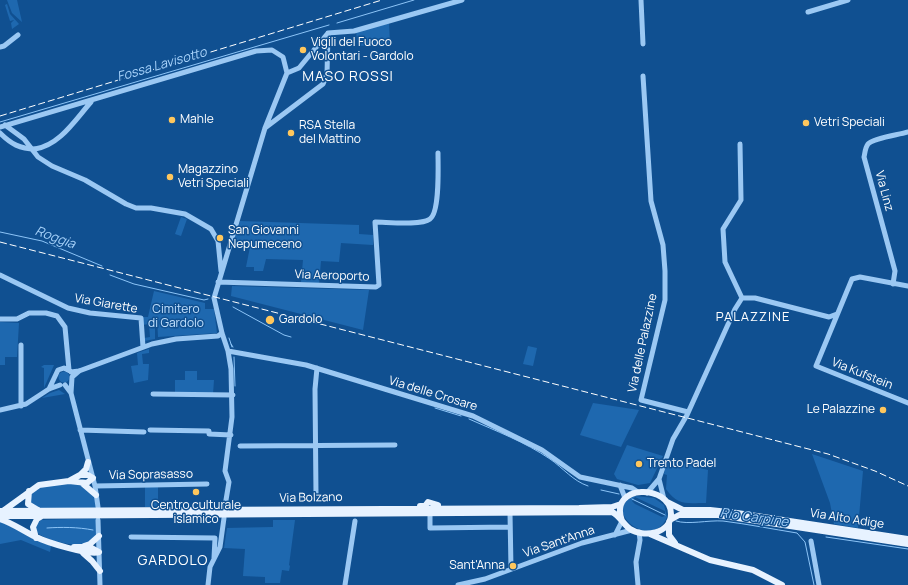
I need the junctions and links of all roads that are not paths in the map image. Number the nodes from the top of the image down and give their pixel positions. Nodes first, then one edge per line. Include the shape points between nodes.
1 (462, 0) edge
2 (641, 0) edge
3 (848, 0) edge
4 (808, 12) dead end
5 (328, 33) junction
6 (18, 36) dead end
7 (642, 44) dead end
8 (0, 47) edge
9 (287, 73) junction
10 (643, 76) dead end
11 (91, 101) junction
12 (3, 126) edge
13 (265, 128) junction
14 (908, 132) edge
15 (0, 133) edge
16 (740, 144) dead end
17 (438, 153) dead end
18 (221, 272) junction
19 (0, 275) edge
20 (218, 282) junction
21 (894, 284) junction
22 (908, 286) edge
23 (742, 298) junction
24 (837, 314) junction
25 (0, 319) edge
26 (222, 333) junction
27 (21, 345) dead end
28 (143, 348) junction
29 (228, 352) junction
30 (67, 359) junction
31 (61, 368) junction
32 (317, 368) junction
33 (71, 375) junction
34 (55, 377) junction
35 (63, 385) junction
36 (49, 389) junction
37 (71, 393) junction
38 (153, 394) dead end
39 (232, 395) junction
40 (908, 403) edge
41 (21, 406) junction
42 (0, 410) edge
43 (688, 412) junction
44 (80, 430) junction
45 (150, 430) dead end
46 (144, 432) dead end
47 (231, 435) junction
48 (395, 445) dead end
49 (240, 446) dead end
50 (316, 446) junction
51 (88, 462) junction
52 (80, 476) junction
53 (93, 478) junction
54 (659, 479) junction
55 (69, 480) junction
56 (82, 483) junction
57 (207, 484) dead end
58 (620, 485) junction
59 (95, 486) junction
60 (29, 491) junction
61 (638, 492) junction
62 (647, 493) junction
63 (96, 495) junction
64 (316, 495) dead end
65 (625, 498) junction
66 (665, 500) junction
67 (621, 504) junction
68 (225, 506) dead end
69 (98, 507) dead end
70 (554, 512) junction
71 (1, 513) edge
72 (430, 513) junction
73 (510, 513) junction
74 (44, 514) junction
75 (587, 517) dead end
76 (224, 518) dead end
77 (0, 519) edge
78 (98, 520) dead end
79 (355, 521) dead end
80 (622, 521) junction
81 (670, 521) junction
82 (510, 527) junction
83 (632, 530) junction
84 (639, 532) junction
85 (649, 534) junction
86 (99, 536) junction
87 (615, 536) junction
88 (131, 537) dead end
89 (36, 538) junction
90 (908, 539) edge
91 (640, 540) junction
92 (811, 541) dead end
93 (908, 544) edge
94 (677, 546) junction
95 (81, 548) junction
96 (99, 552) junction
97 (214, 558) junction
98 (511, 569) junction
99 (100, 571) junction
100 (100, 585) edge
101 (208, 585) edge
102 (345, 585) edge
103 (458, 585) edge
104 (638, 585) edge
105 (782, 585) edge
106 (819, 585) edge

1 - 5 street via 354,31
2 - 7 street
3 - 4 street
5 - 9 street via 299,68
5 - 13 street via 327,74 323,84
6 - 8 street
9 - 11 street via 280,54 264,49
9 - 13 street
10 - 43 street, Via delle Palazzine via 651,201 663,245 665,271 664,300 641,400
11 - 12 street
11 - 15 street, bridge via 57,140 43,148 26,149 12,144
12 - 18 street via 24,139 38,157 52,166 85,180 126,204 136,208 185,214 211,229 218,241
13 - 18 street
14 - 21 street, Via Linz via 875,140 868,144 864,157 895,270
16 - 23 street via 741,200 723,229 725,262
17 - 20 street, Via Aeroporto via 435,213 430,219 422,222 375,222 379,285 376,287
18 - 20 street
19 - 28 street, Via Giarette via 68,308 104,315 141,318
20 - 26 street via 214,298
21 - 22 street
21 - 24 street via 860,277 852,279
23 - 24 street via 755,298 829,317
23 - 43 street
24 - 40 street, Via Kufstein via 816,366
25 - 30 street, Via Soprasasso via 17,319 29,313 57,316 64,328
26 - 28 street via 218,336 176,339
26 - 29 street
27 - 41 street
28 - 33 street
29 - 32 street, Via delle Crosare
29 - 39 street
30 - 31 street
30 - 33 street, Via Soprasasso
31 - 33 street
31 - 34 street
32 - 50 street
32 - 58 street, Via delle Crosare via 473,416 542,450 580,477
33 - 35 street
33 - 37 street, Via Soprasasso
34 - 35 street, Via Soprasasso
34 - 36 street
35 - 36 street
35 - 37 street, Via Soprasasso
36 - 41 street
37 - 44 street, Via Soprasasso
38 - 39 street
39 - 47 street
41 - 42 street
43 - 54 street via 666,455
44 - 46 street
44 - 51 street, Via Soprasasso
45 - 47 street
47 - 68 street via 225,472 229,482
48 - 50 street
49 - 50 street
50 - 64 street
51 - 52 main road
51 - 53 street, Via Soprasasso
52 - 53 main road via 88,475
52 - 55 main road
53 - 56 main road
53 - 59 street, Via Soprasasso
54 - 62 street
54 - 66 street
55 - 56 main road
55 - 60 main road via 39,485
56 - 63 main road
57 - 59 street, Via Soprasasso
58 - 61 street, Via delle Crosare
58 - 65 street
59 - 63 street, Via Soprasasso
60 - 71 main road
60 - 74 main road via 28,504
61 - 62 main road
61 - 65 main road
62 - 66 main road via 658,495
63 - 69 street, Via Soprasasso
65 - 67 main road
66 - 81 main road via 670,511
66 - 90 main road, Via Alto Adige via 683,510 730,512
67 - 74 main road, Via Bolzano via 612,507 472,508 461,505 432,505 428,502 425,506 391,508
67 - 80 main road
70 - 73 main road, Via Bolzano
70 - 75 main road via 562,516
70 - 80 main road, Via Bolzano via 612,512
71 - 74 main road, Via Bolzano
72 - 73 main road, Via Bolzano
72 - 74 main road, Via Bolzano
72 - 82 street via 430,528
73 - 82 street, Via Sant'Anna
74 - 89 main road via 32,527
76 - 97 street via 220,546
77 - 89 main road via 14,524
78 - 86 street
79 - 102 street
80 - 83 main road
80 - 87 street
81 - 85 main road via 663,530
81 - 93 main road, Via Alto Adige via 679,514 718,515
81 - 94 main road via 669,535
82 - 98 street, Via Sant'Anna
83 - 84 main road
83 - 87 street, Via Sant'Anna
84 - 85 main road
84 - 91 street
85 - 91 street
85 - 94 main road
86 - 95 main road
86 - 96 street
87 - 98 street, Via Sant'Anna via 582,544
88 - 97 street via 214,538
89 - 95 main road
91 - 104 street via 636,562
92 - 106 street
94 - 105 main road via 710,560 752,570
95 - 96 main road via 92,554
95 - 99 main road
96 - 99 street
97 - 101 street
98 - 103 street, Via Sant'Anna via 485,579
99 - 100 street

